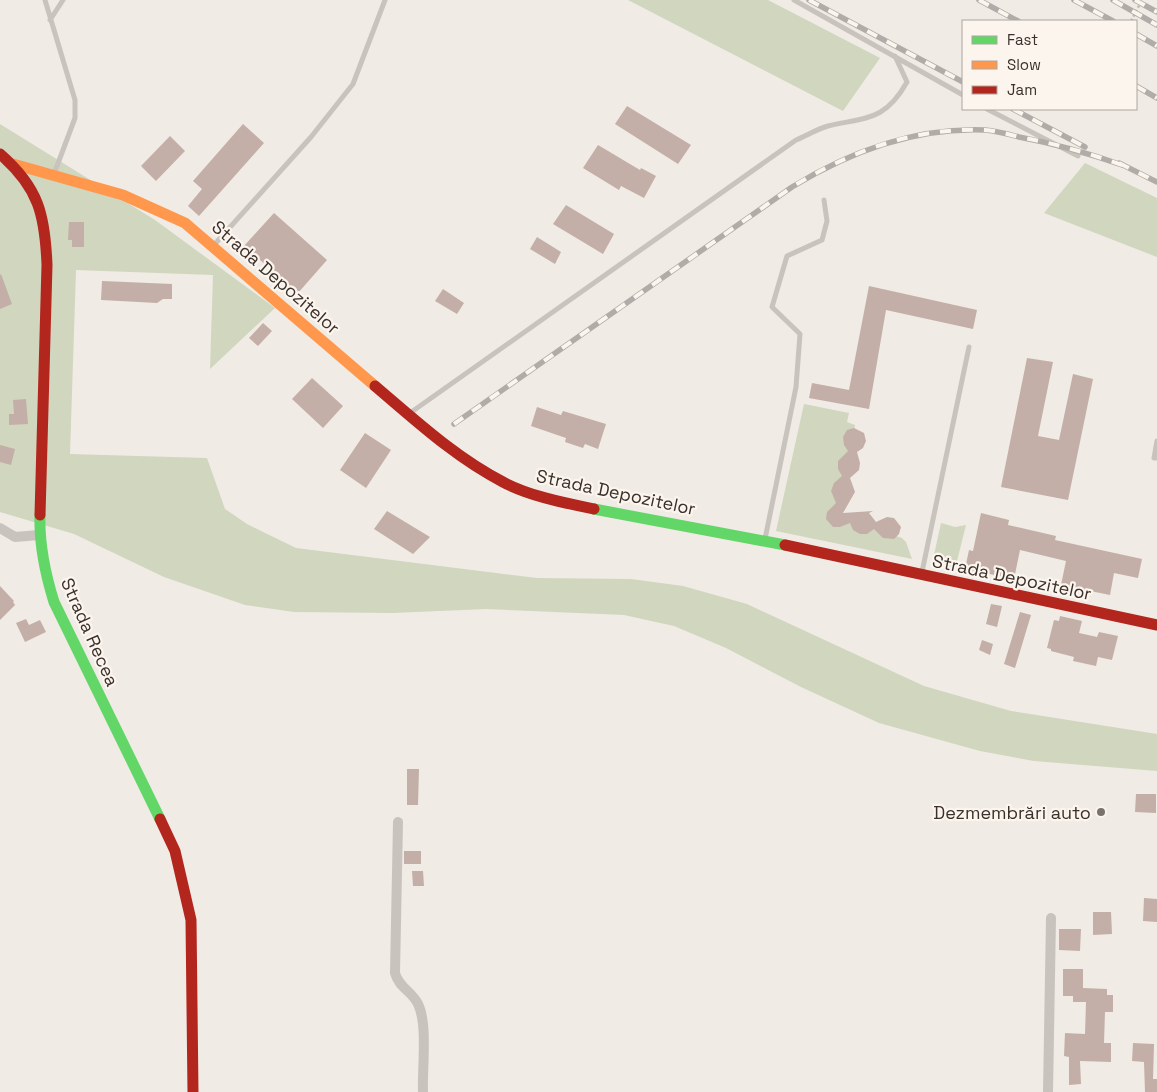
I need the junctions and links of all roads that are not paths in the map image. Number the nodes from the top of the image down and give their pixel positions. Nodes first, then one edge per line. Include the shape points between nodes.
1 (45, 0) edge
2 (63, 0) edge
3 (385, 0) edge
4 (794, 0) edge
5 (50, 20) junction
6 (895, 56) junction
7 (962, 94) edge
8 (990, 110) edge
9 (0, 154) edge
10 (1078, 156) dead end
11 (13, 164) junction
12 (53, 176) junction
13 (824, 200) dead end
14 (214, 246) junction
15 (969, 347) dead end
16 (408, 414) junction
17 (1157, 441) edge
18 (1157, 458) edge
19 (0, 528) edge
20 (39, 535) junction
21 (764, 540) junction
22 (922, 575) junction
23 (1157, 625) edge
24 (398, 822) dead end
25 (1051, 918) dead end
26 (193, 1092) edge
27 (422, 1092) edge
28 (1048, 1092) edge

1 - 5 lane
2 - 5 lane
3 - 14 lane via 353,84 311,137
4 - 6 lane
5 - 12 lane via 75,100 75,118
6 - 7 lane
6 - 16 lane via 907,82 896,102 869,119 826,127 796,140
8 - 10 lane
9 - 11 street, Strada Recea
11 - 12 street, Strada Depozitelor
11 - 20 street, Strada Recea via 39,200 46,228 48,264
12 - 14 street, Strada Depozitelor via 96,186 152,206 185,223
13 - 21 lane via 827,221 822,240 787,256 772,307 800,334 796,387
14 - 16 street, Strada Depozitelor
15 - 22 lane
16 - 21 street, Strada Depozitelor via 485,472 525,491 584,507
17 - 18 lane via 1154,458
19 - 20 street via 15,537
20 - 26 street, Strada Recea via 43,567 54,602 175,851 191,920
21 - 22 street, Strada Depozitelor
22 - 23 street, Strada Depozitelor
24 - 27 street via 395,973 398,983 417,1001 422,1014
25 - 28 street

